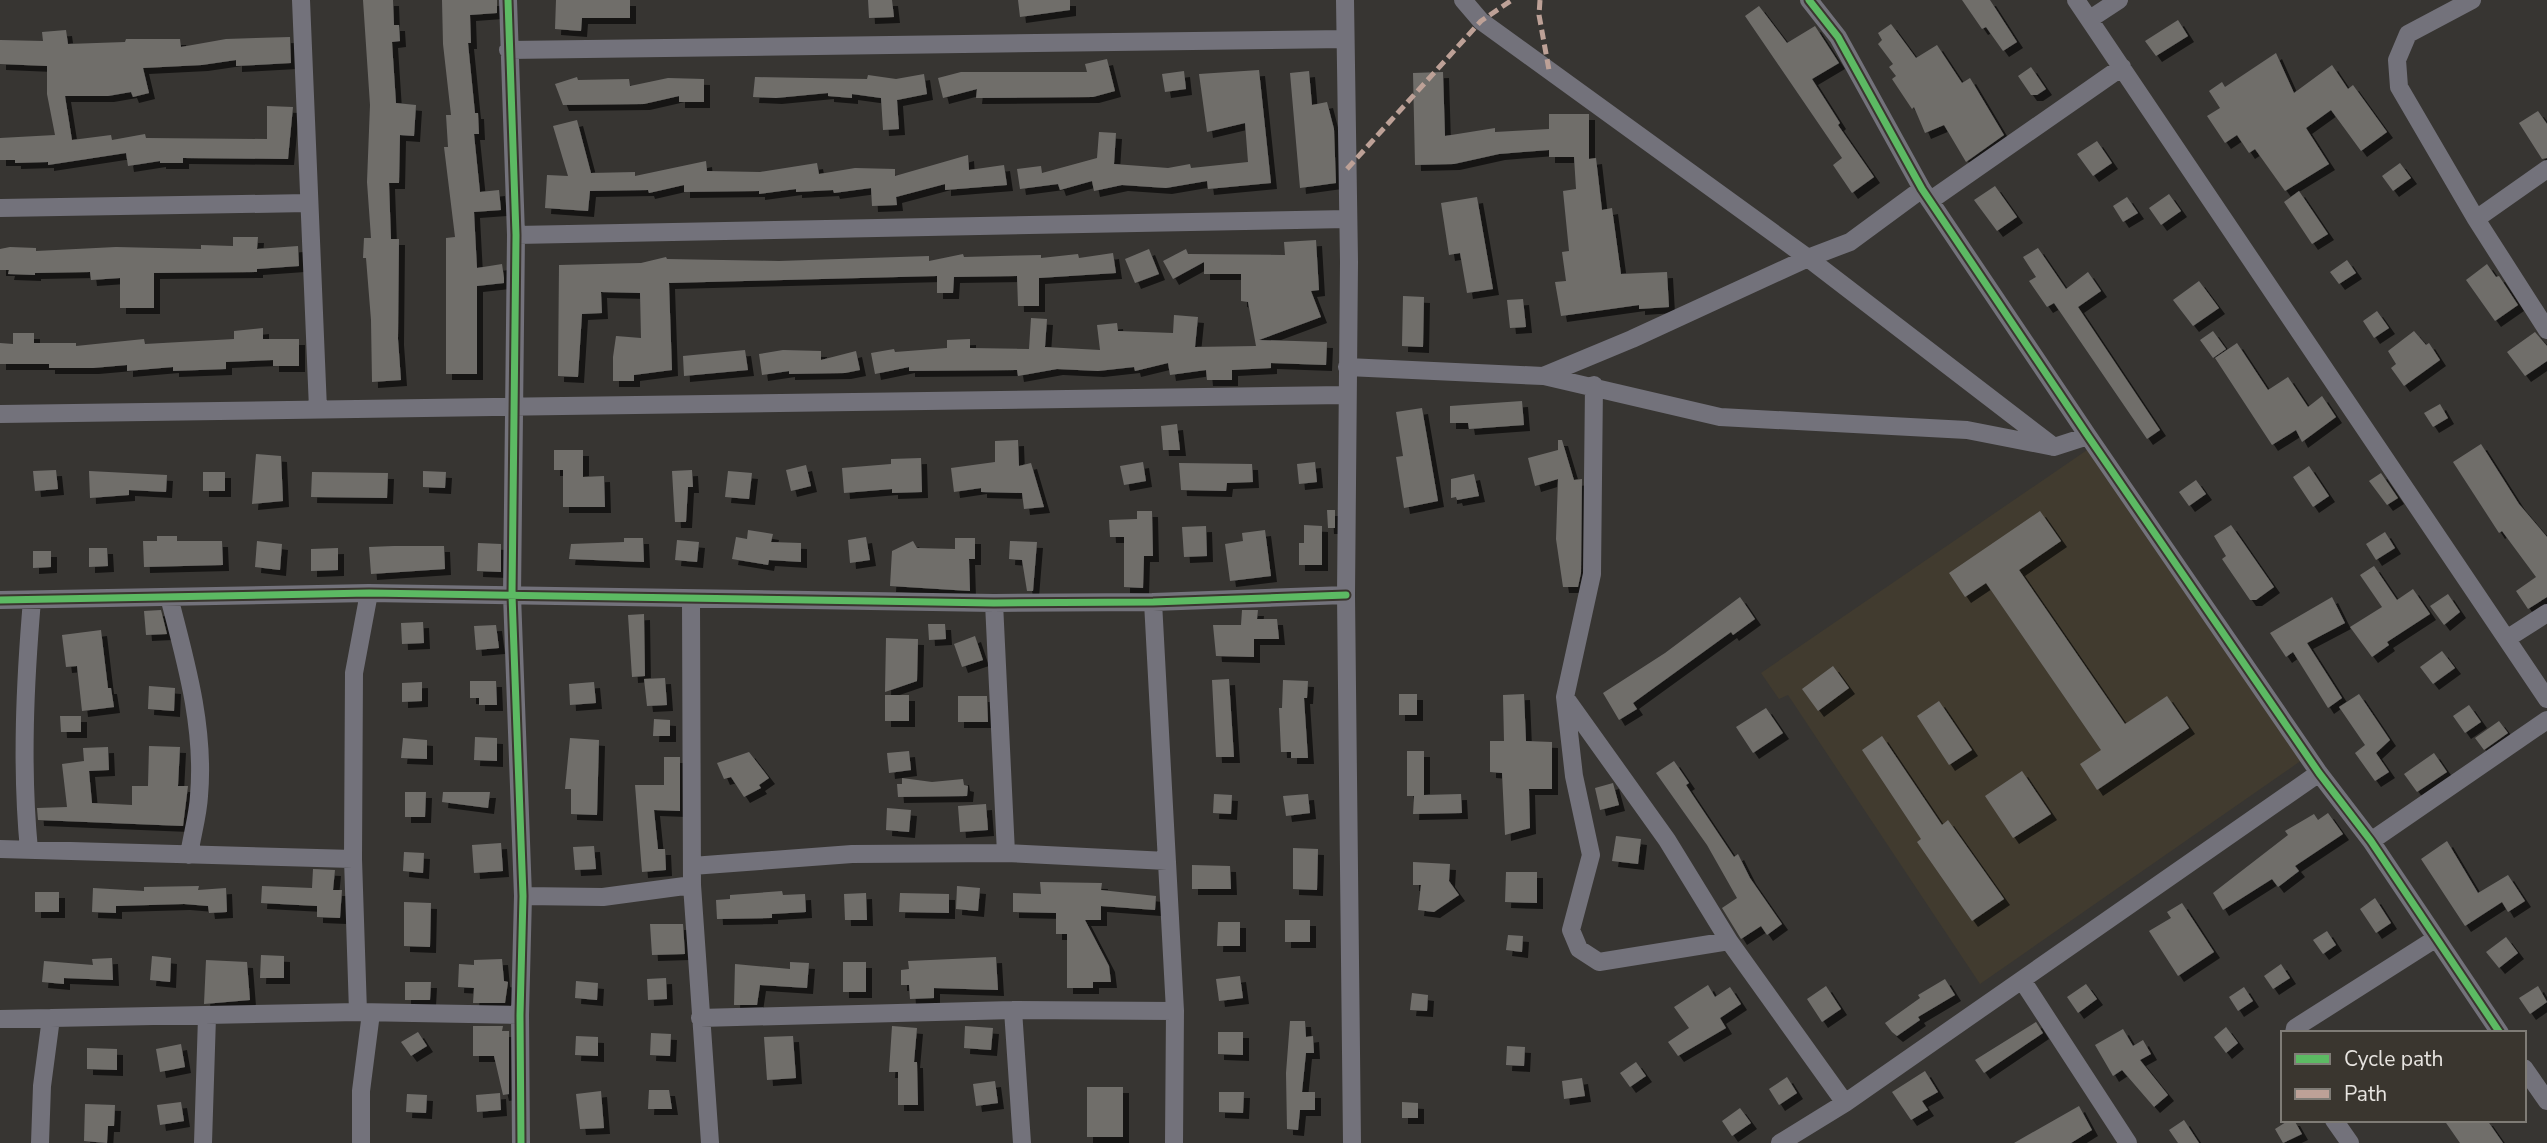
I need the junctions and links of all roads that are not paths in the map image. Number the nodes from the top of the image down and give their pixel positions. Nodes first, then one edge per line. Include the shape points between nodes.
1 (301, 0) edge
2 (508, 0) edge
3 (1345, 0) edge
4 (1462, 0) edge
5 (1809, 0) edge
6 (2077, 0) edge
7 (2119, 0) edge
8 (2472, 0) edge
9 (2090, 19) junction
10 (1345, 39) junction
11 (508, 50) junction
12 (2122, 67) junction
13 (2547, 169) edge
14 (1927, 195) junction
15 (308, 203) junction
16 (0, 208) edge
17 (1348, 219) junction
18 (2476, 219) junction
19 (516, 235) junction
20 (1808, 258) junction
21 (2547, 330) edge
22 (1347, 367) junction
23 (1543, 376) junction
24 (1594, 385) junction
25 (1346, 395) junction
26 (515, 408) junction
27 (318, 409) junction
28 (0, 414) edge
29 (2088, 436) junction
30 (2054, 447) junction
31 (369, 593) junction
32 (512, 595) junction
33 (1346, 595) junction
34 (169, 597) junction
35 (0, 600) edge
36 (32, 600) junction
37 (691, 601) junction
38 (1153, 602) junction
39 (994, 603) junction
40 (2547, 613) edge
41 (2508, 638) junction
42 (1565, 697) junction
43 (2547, 699) edge
44 (2547, 720) edge
45 (2319, 773) junction
46 (2371, 841) junction
47 (0, 849) edge
48 (29, 850) junction
49 (1006, 853) junction
50 (189, 855) junction
51 (353, 859) junction
52 (1167, 861) junction
53 (692, 866) junction
54 (692, 885) junction
55 (523, 896) junction
56 (2435, 939) junction
57 (1729, 941) junction
58 (2022, 980) junction
59 (1013, 1010) junction
60 (1175, 1011) junction
61 (365, 1012) junction
62 (520, 1015) junction
63 (206, 1017) junction
64 (51, 1018) junction
65 (700, 1018) junction
66 (0, 1019) edge
67 (2294, 1031) edge
68 (2499, 1031) edge
69 (2526, 1071) edge
70 (2547, 1101) edge
71 (1845, 1102) junction
72 (2335, 1122) edge
73 (40, 1143) edge
74 (203, 1143) edge
75 (361, 1143) edge
76 (521, 1143) edge
77 (710, 1143) edge
78 (1022, 1143) edge
79 (1174, 1143) edge
80 (1352, 1143) edge
81 (1780, 1143) edge
82 (2127, 1143) edge
83 (2350, 1143) edge

1 - 15 street
2 - 11 street
3 - 10 street
4 - 20 street via 1481,21
5 - 14 street via 1838,37
6 - 9 street
7 - 9 street
8 - 18 street via 2408,34 2397,60 2399,88
9 - 12 street
10 - 11 street
10 - 17 street
11 - 19 street
12 - 14 street
12 - 41 street
13 - 18 street
14 - 20 street via 1850,242
14 - 29 street
15 - 16 street
15 - 27 street
17 - 19 street
17 - 22 street
18 - 21 street
19 - 26 street
20 - 23 street
20 - 30 street
22 - 23 street
22 - 25 street
23 - 24 street
24 - 30 street via 1720,417 1967,430
24 - 42 street via 1592,574
25 - 26 street
25 - 33 street
26 - 27 street
26 - 32 street
27 - 28 street
29 - 30 street
29 - 45 street
31 - 32 street
31 - 34 street
31 - 51 street via 354,673
32 - 37 street
32 - 55 street
33 - 38 street
33 - 80 street
34 - 36 street
34 - 50 street via 193,687 198,744 199,795
35 - 36 street
36 - 48 street via 24,684
37 - 39 street
37 - 53 street
38 - 39 street
38 - 52 street
39 - 49 street
40 - 41 street
41 - 43 street
42 - 57 street via 1667,840
42 - 57 street via 1574,776 1591,855 1571,930 1579,949 1599,961
44 - 46 street
45 - 46 street
45 - 58 street
46 - 56 street
47 - 48 street
48 - 50 street
49 - 52 street
49 - 53 street via 852,854
50 - 51 street
51 - 61 street
52 - 60 street
53 - 54 street
54 - 55 street via 603,897
54 - 65 street
55 - 62 street
56 - 67 street
56 - 68 street
57 - 71 street
58 - 71 street
58 - 82 street
59 - 60 street
59 - 65 street
59 - 78 street
60 - 79 street
61 - 62 street
61 - 63 street
61 - 75 street
62 - 76 street
63 - 64 street
63 - 74 street
64 - 66 street
64 - 73 street
65 - 77 street
69 - 70 street
71 - 81 street
72 - 83 street

